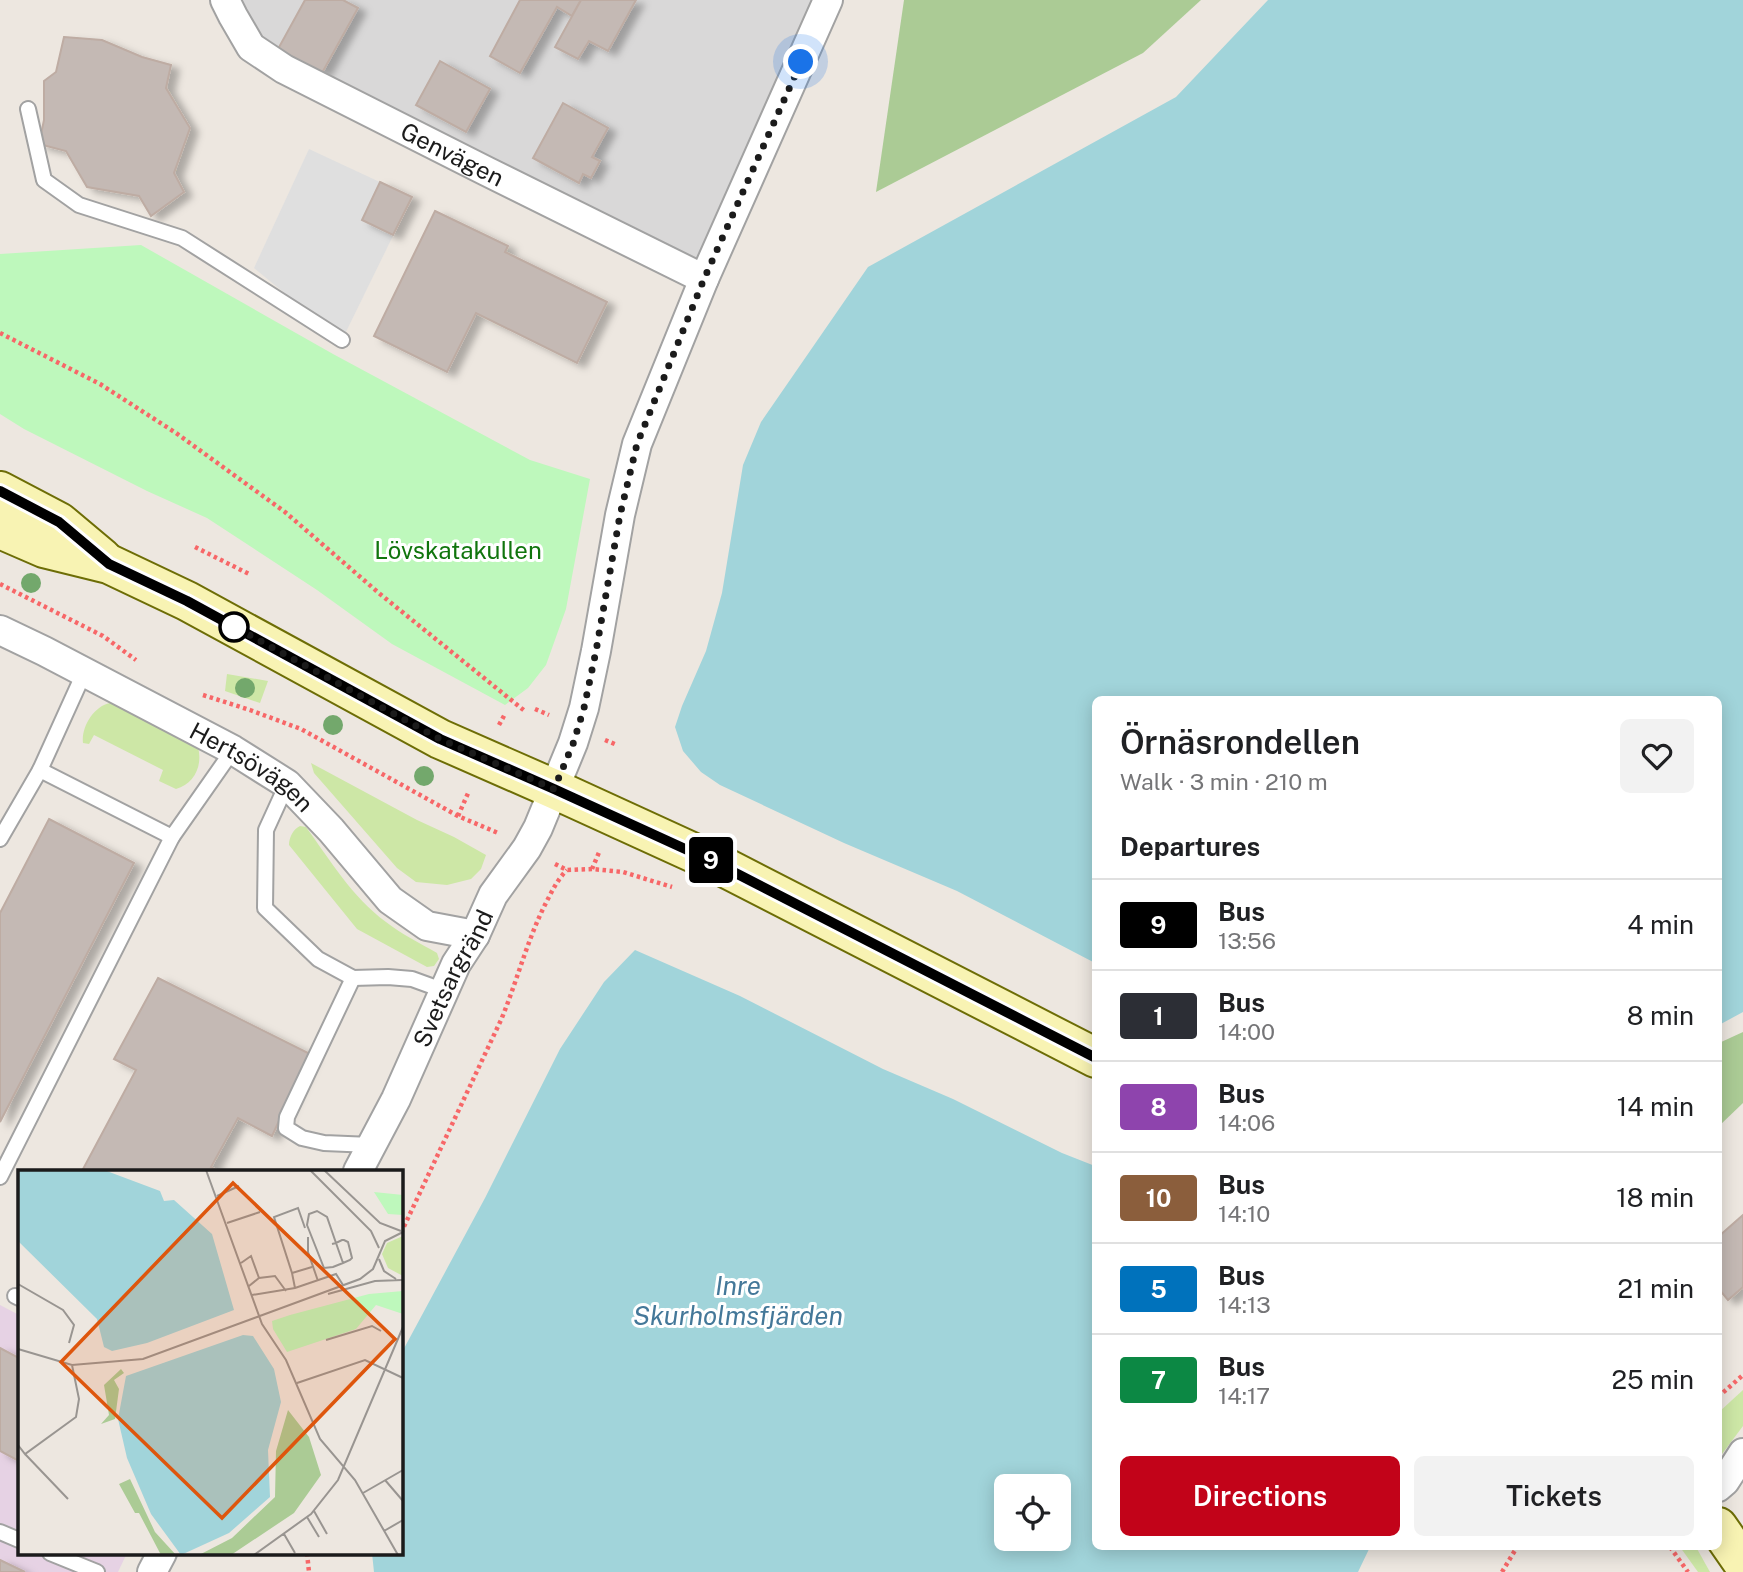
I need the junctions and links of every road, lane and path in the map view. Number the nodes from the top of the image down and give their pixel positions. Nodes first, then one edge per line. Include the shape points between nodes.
1 (225, 0) edge
2 (828, 0) edge
3 (27, 109) dead end
4 (704, 279) junction
5 (0, 333) edge
6 (342, 340) dead end
7 (0, 491) edge
8 (0, 529) edge
9 (195, 547) dead end
10 (109, 564) junction
11 (251, 575) dead end
12 (0, 630) edge
13 (84, 673) junction
14 (526, 712) dead end
15 (233, 750) junction
16 (40, 770) junction
17 (287, 784) junction
18 (554, 789) junction
19 (172, 837) junction
20 (0, 839) edge
21 (567, 870) dead end
22 (475, 935) junction
23 (353, 978) junction
24 (445, 991) junction
25 (1092, 1056) edge
26 (371, 1145) junction
27 (358, 1170) edge
28 (0, 1177) edge
29 (402, 1231) edge
30 (1743, 1375) edge
31 (1722, 1393) edge
32 (1743, 1454) edge
33 (1722, 1484) edge
34 (0, 1532) edge
35 (1722, 1533) edge
36 (18, 1540) edge
37 (1515, 1550) edge
38 (1672, 1550) edge
39 (52, 1554) edge
40 (161, 1554) edge
41 (307, 1554) edge
42 (1743, 1563) edge
43 (97, 1572) edge
44 (152, 1572) edge
45 (309, 1572) edge
46 (1502, 1572) edge
47 (1688, 1572) edge

1 - 4 street, Genvägen via 251,47 284,69
2 - 4 street, Svetsargränd
3 - 6 lane via 44,180 79,205 182,238
4 - 18 street, Svetsargränd via 637,444 584,708
5 - 14 path via 100,384 177,433 285,512
7 - 10 main road via 59,522
8 - 10 main road via 44,548
9 - 11 path
10 - 18 main road via 187,601 440,739
12 - 13 street, Hertsövägen
13 - 15 street, Hertsövägen
13 - 16 lane
15 - 17 street, Hertsövägen
15 - 19 lane
16 - 19 lane
16 - 20 lane
17 - 22 street, Hertsövägen via 390,900 427,926
17 - 23 lane via 266,830 265,908 318,959
18 - 22 street, Svetsargränd via 533,838 493,895
18 - 25 main road via 718,864
19 - 28 lane
21 - 29 path via 541,911 501,1020
22 - 24 street, Svetsargränd
23 - 24 lane via 412,979
23 - 26 lane via 287,1117 286,1128 324,1143
24 - 26 street, Svetsargränd
26 - 27 street, Svetsargränd
30 - 31 path
32 - 33 street
34 - 36 lane
35 - 42 main road
37 - 46 path
38 - 47 path
39 - 43 lane
40 - 44 street
41 - 45 path

